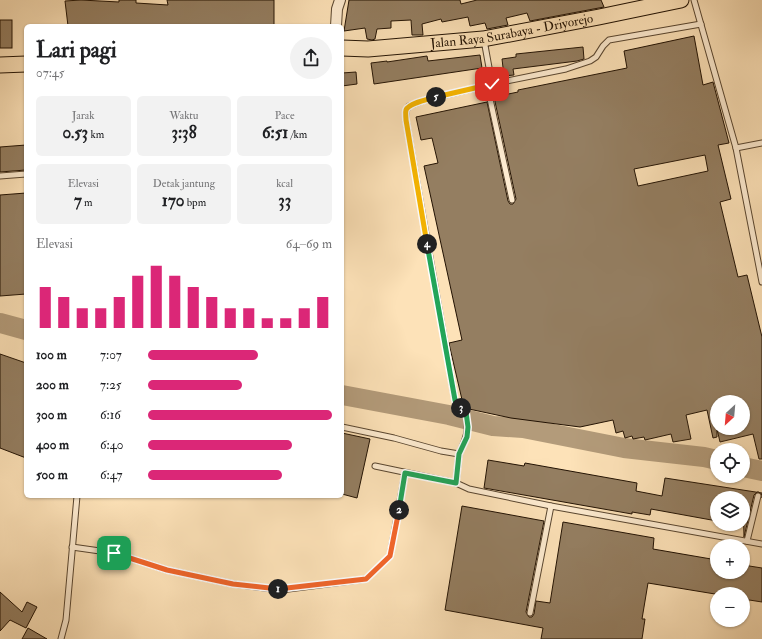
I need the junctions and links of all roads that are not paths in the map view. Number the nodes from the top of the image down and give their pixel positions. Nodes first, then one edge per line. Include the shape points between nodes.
1 (339, 0) edge
2 (680, 0) edge
3 (694, 0) edge
4 (336, 24) edge
5 (701, 24) junction
6 (483, 39) junction
7 (344, 48) edge
8 (24, 64) edge
9 (0, 65) edge
10 (489, 84) junction
11 (762, 143) edge
12 (736, 148) junction
13 (24, 174) edge
14 (0, 176) edge
15 (512, 200) dead end
16 (762, 282) edge
17 (344, 427) edge
18 (459, 454) junction
19 (375, 466) dead end
20 (405, 473) junction
21 (456, 483) junction
22 (758, 496) dead end
23 (77, 498) edge
24 (551, 506) junction
25 (731, 539) edge
26 (748, 539) edge
27 (750, 542) edge
28 (762, 544) edge
29 (72, 547) junction
30 (530, 613) dead end
31 (62, 639) edge

1 - 4 street
2 - 6 main road, Jalan Raya Surabaya - Driyorejo
3 - 5 lane
5 - 10 lane via 609,40 590,61 566,69
5 - 12 lane
6 - 7 main road, Jalan Raya Surabaya - Driyorejo
6 - 10 lane
8 - 9 main road
10 - 15 lane
10 - 18 lane via 425,100 409,106 406,111 455,400 457,406 466,412 467,437
11 - 12 lane
12 - 16 lane
13 - 14 lane
17 - 18 lane via 394,438 441,452
18 - 21 lane
19 - 20 lane
20 - 21 lane
20 - 29 lane via 390,556 366,579 281,590 233,584 167,570 114,553
21 - 24 lane via 469,489
22 - 26 lane
23 - 29 lane
24 - 25 lane
24 - 30 lane
27 - 28 lane
29 - 31 lane

